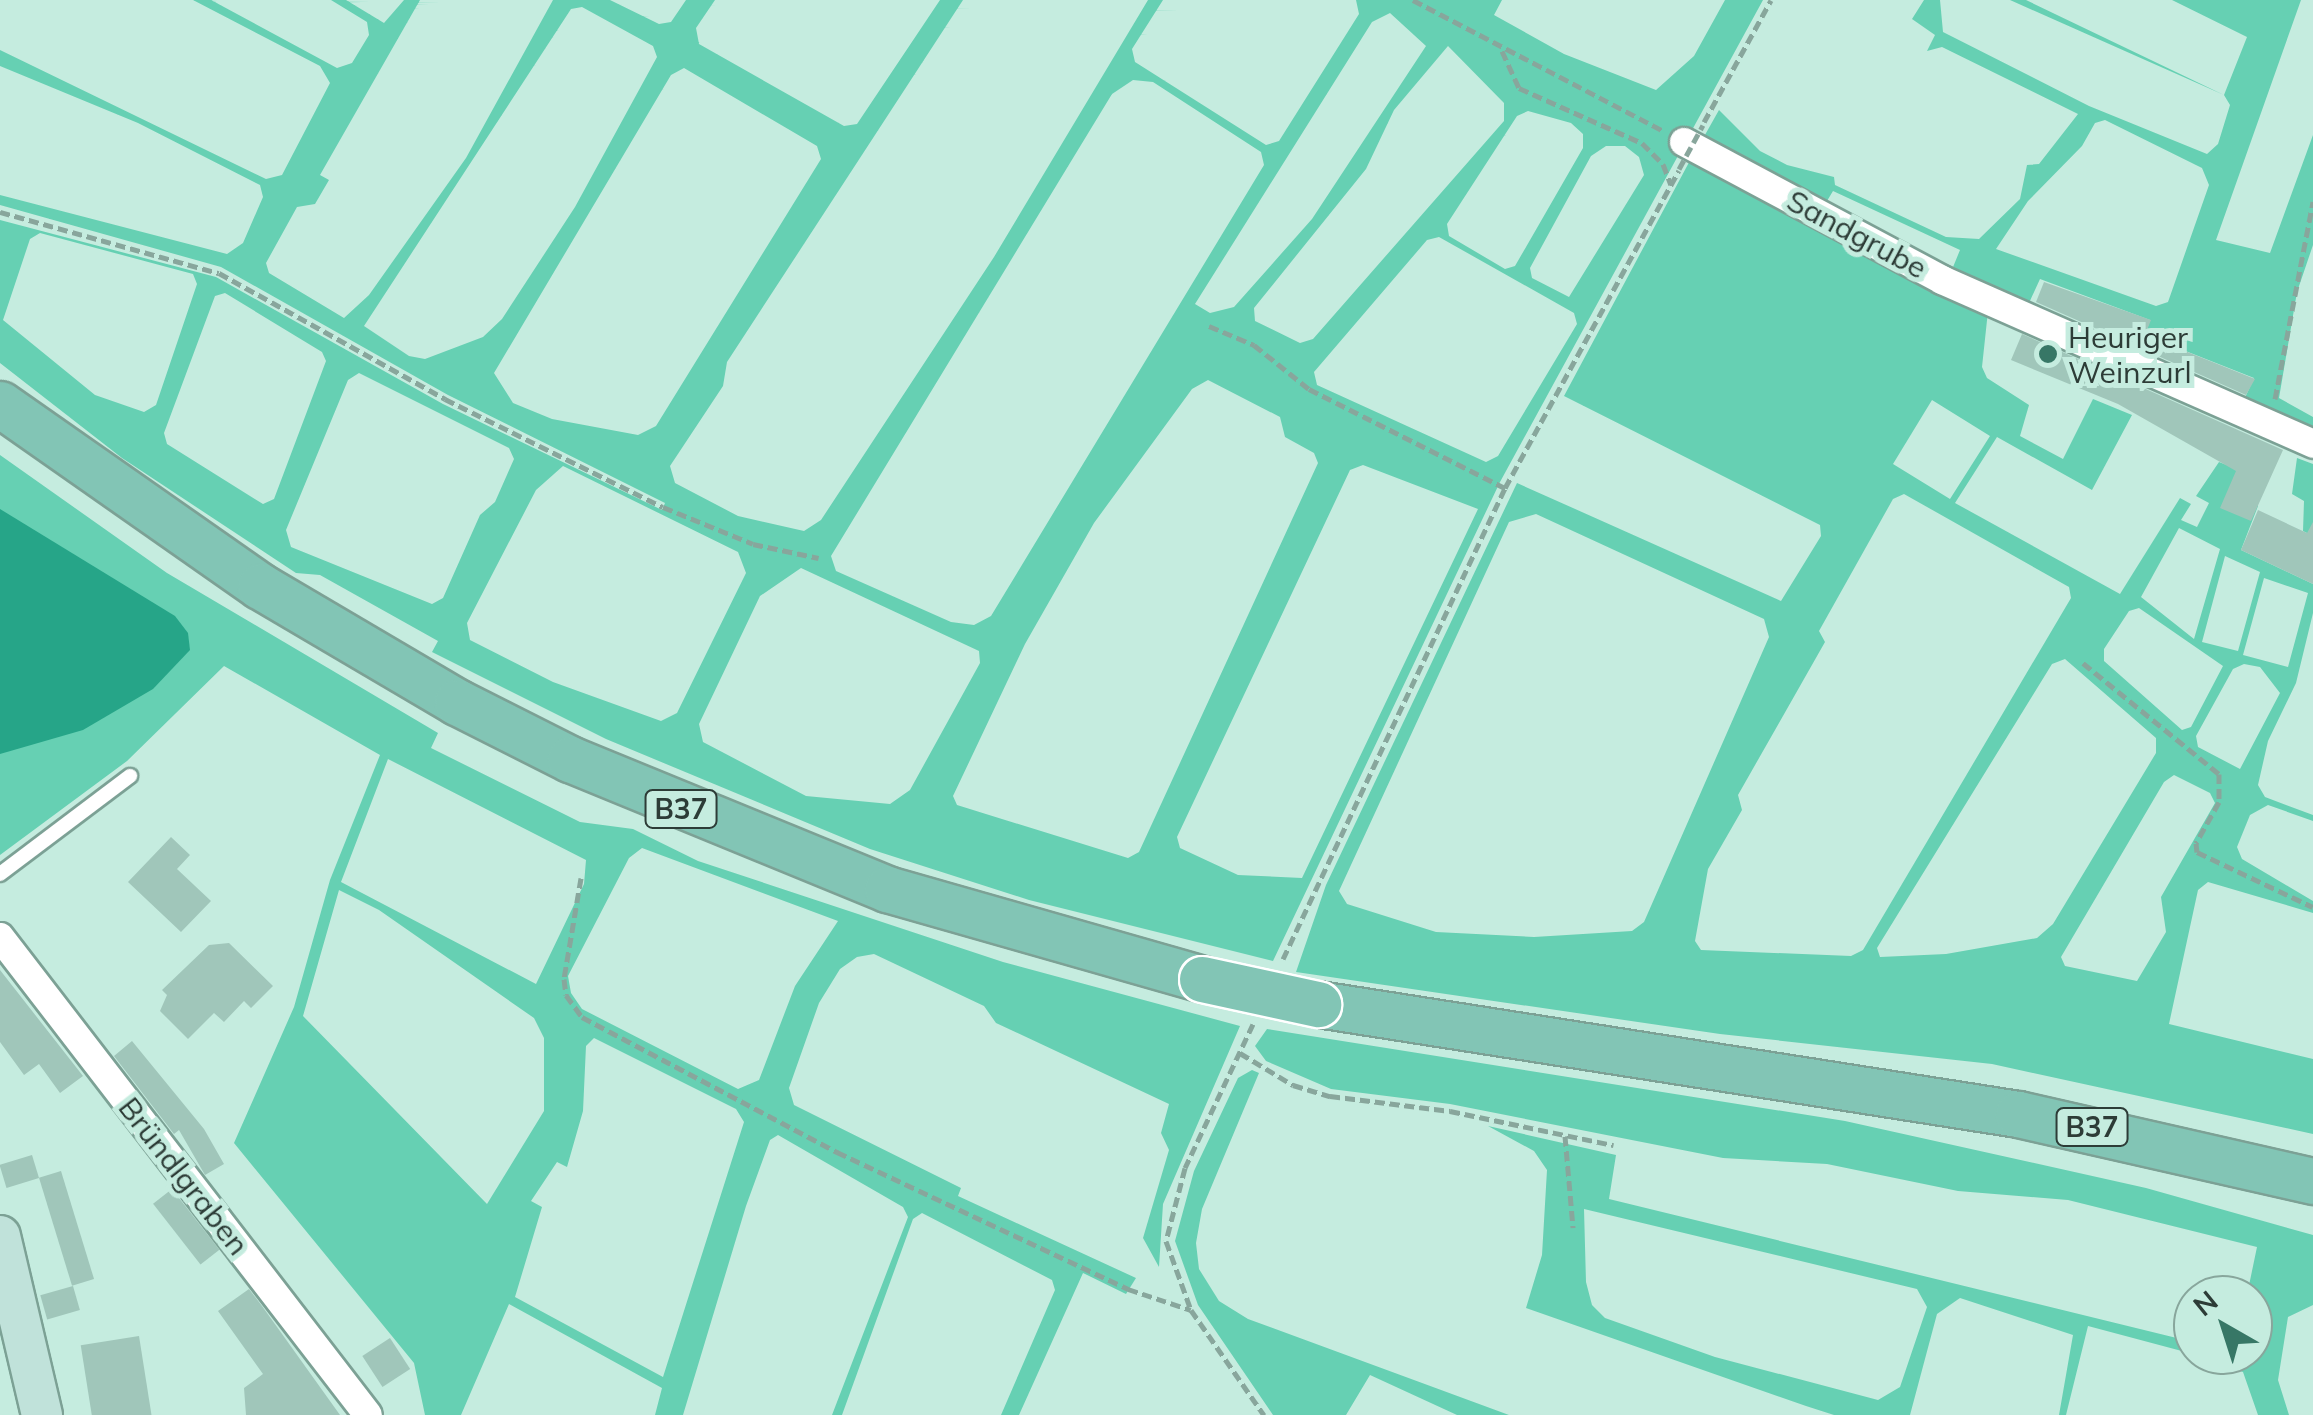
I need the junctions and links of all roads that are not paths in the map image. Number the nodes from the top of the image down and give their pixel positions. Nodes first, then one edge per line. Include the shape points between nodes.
1 (1689, 145) road end
2 (0, 404) edge
3 (2313, 444) edge
4 (130, 776) dead end
5 (0, 874) edge
6 (0, 937) edge
7 (2313, 1181) edge
8 (0, 1236) edge
9 (42, 1415) edge
10 (368, 1415) edge

1 - 3 street, Sandgrube via 1942,280
2 - 7 main road, B37, bridge via 260,586 457,702 570,759 887,889 1202,979 1318,1004 2018,1114
4 - 5 lane
6 - 10 street, Bründlgraben
8 - 9 street

